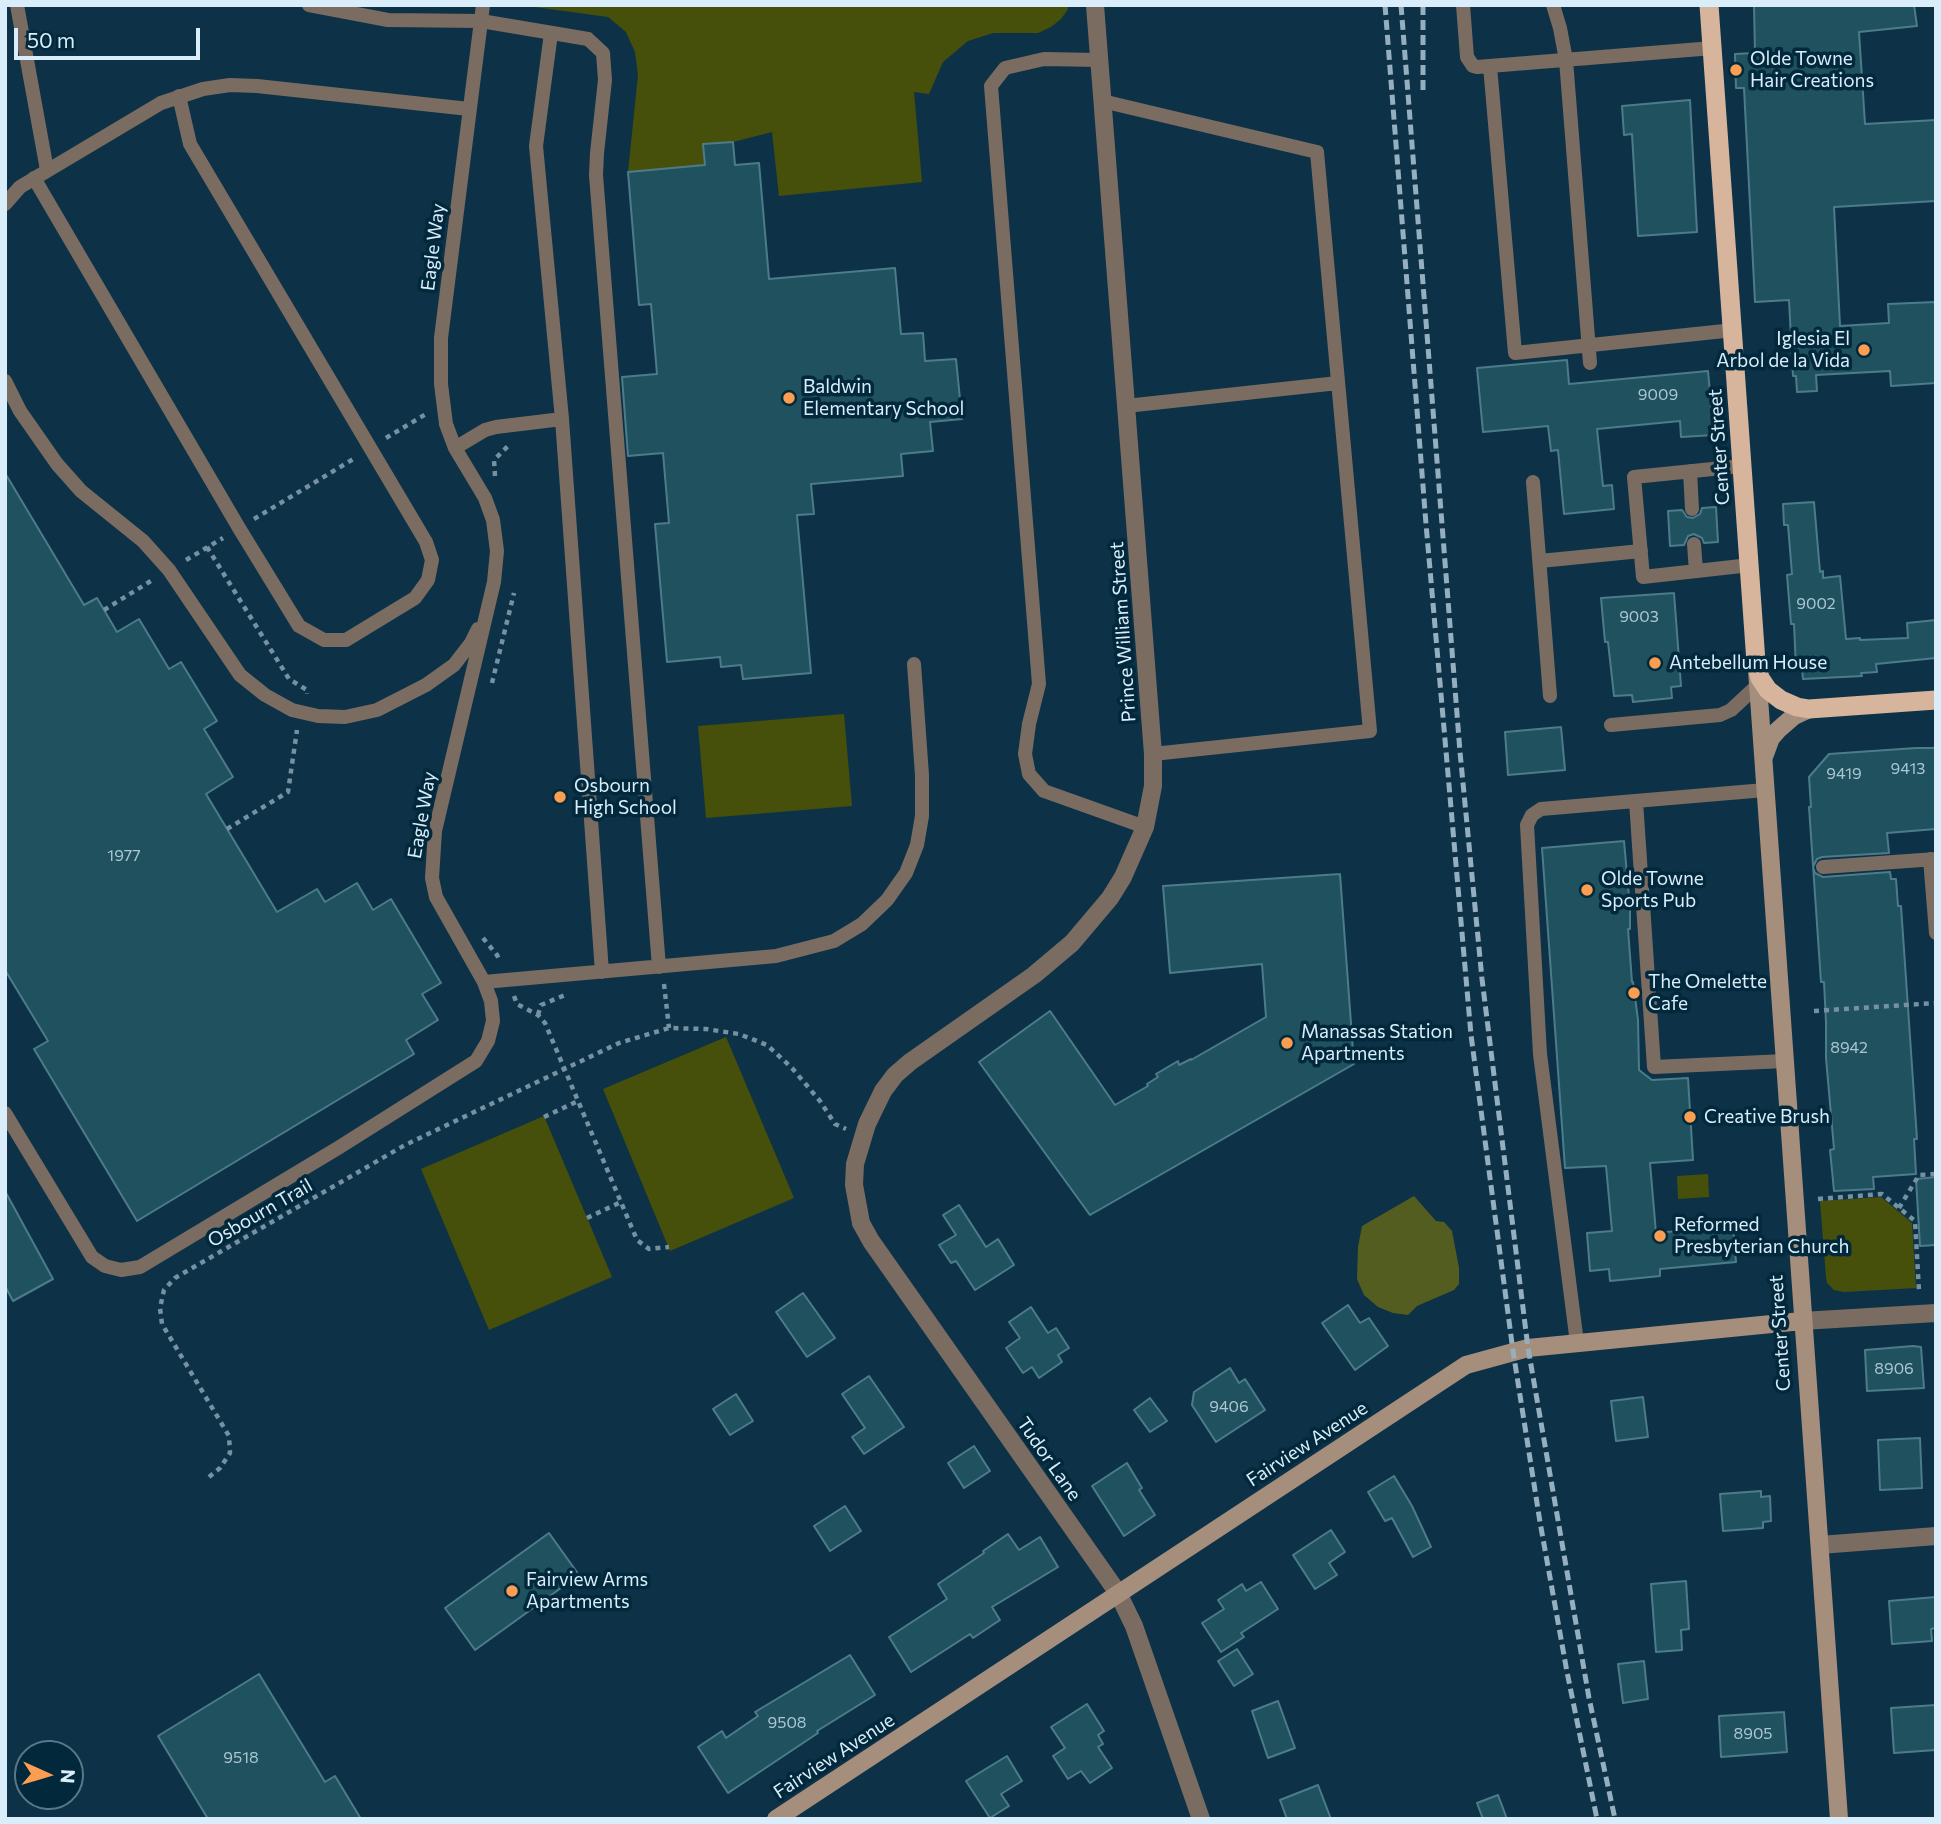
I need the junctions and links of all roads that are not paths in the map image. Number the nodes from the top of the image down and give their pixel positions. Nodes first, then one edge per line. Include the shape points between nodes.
1 (17, 5) edge
2 (309, 5) edge
3 (483, 5) edge
4 (1095, 5) edge
5 (1463, 5) edge
6 (1553, 5) edge
7 (1709, 5) edge
8 (389, 12) edge
9 (481, 21) junction
10 (551, 33) junction
11 (1713, 48) junction
12 (1099, 60) junction
13 (1566, 60) junction
14 (1490, 66) junction
15 (179, 96) junction
16 (1102, 101) junction
17 (469, 109) junction
18 (47, 170) junction
19 (34, 178) junction
20 (5, 204) edge
21 (1734, 330) junction
22 (1589, 346) junction
23 (1590, 363) dead end
24 (5, 381) edge
25 (1338, 383) junction
26 (1126, 406) junction
27 (562, 419) junction
28 (455, 449) junction
29 (1742, 466) junction
30 (1690, 471) junction
31 (1533, 482) dead end
32 (1692, 509) dead end
33 (1694, 544) dead end
34 (1641, 551) junction
35 (1540, 561) junction
36 (1750, 565) junction
37 (1696, 571) junction
38 (486, 612) junction
39 (1756, 662) junction
40 (914, 664) dead end
41 (1758, 685) junction
42 (1550, 696) dead end
43 (1936, 700) edge
44 (1809, 709) junction
45 (1611, 725) dead end
46 (1153, 754) junction
47 (1763, 760) junction
48 (1765, 790) junction
49 (1636, 801) junction
50 (1145, 827) junction
51 (1933, 859) edge
52 (1823, 867) dead end
53 (1936, 933) edge
54 (659, 967) junction
55 (602, 972) junction
56 (484, 982) junction
57 (1785, 1061) junction
58 (5, 1113) edge
59 (863, 1136) joint
60 (1936, 1313) edge
61 (1802, 1321) junction
62 (1577, 1343) junction
63 (1936, 1536) edge
64 (1820, 1545) junction
65 (1118, 1593) junction
66 (776, 1819) edge
67 (1201, 1819) edge
68 (1839, 1819) edge

1 - 18 lane
2 - 8 lane
3 - 9 lane, Eagle Way
4 - 12 street, Prince William Street
5 - 14 lane via 1469,62
6 - 13 lane
7 - 11 highway, Center Street
8 - 9 lane
9 - 10 lane
9 - 17 lane, Eagle Way
10 - 27 lane via 536,146
10 - 54 lane via 588,39 603,53 605,63 596,175
11 - 13 lane
11 - 21 highway, Center Street
12 - 16 street, Prince William Street
12 - 50 lane via 1044,59 1005,68 991,86 1039,684 1026,754 1029,775 1044,791
13 - 14 lane
13 - 22 lane
14 - 22 lane via 1515,353
15 - 17 lane via 243,85
15 - 18 lane
15 - 19 lane via 190,144 426,542 432,560 428,580 415,598 346,640 324,640 299,626
16 - 25 lane via 1317,152
16 - 26 street, Prince William Street
17 - 28 lane, Eagle Way via 441,338 442,404
18 - 19 lane
19 - 20 lane
21 - 22 lane
21 - 29 highway, Center Street
22 - 23 lane
24 - 38 lane via 57,464 169,570 240,675 292,710 345,717 377,710 454,665
25 - 26 lane
25 - 46 lane via 1370,731
26 - 46 street, Prince William Street
27 - 28 lane via 485,430
27 - 55 lane
28 - 38 lane, Eagle Way via 493,520 497,551
29 - 30 lane
29 - 36 highway, Center Street
30 - 32 lane
30 - 34 lane via 1634,477
31 - 35 lane
33 - 37 lane
34 - 35 lane
34 - 37 lane via 1643,577
35 - 42 lane
36 - 37 lane
36 - 39 highway, Center Street
38 - 56 lane, Eagle Way via 435,831 432,878 436,897
39 - 41 main road, Center Street
39 - 44 highway via 1768,690 1789,704
40 - 54 lane via 922,816 905,873 887,900 862,924 834,941 801,951
41 - 45 lane via 1720,715
41 - 47 main road, Center Street
43 - 44 highway
44 - 47 main road via 1778,730
46 - 50 street, Prince William Street
47 - 48 main road, Center Street
48 - 49 lane
48 - 57 main road, Center Street
49 - 57 lane via 1654,1066
49 - 62 lane via 1541,809 1527,825 1540,1054
50 - 59 street, Prince William Street via 1123,877 1083,932 1034,975 910,1062 883,1091
51 - 52 lane
51 - 53 lane
54 - 55 lane
55 - 56 lane
56 - 58 lane, Eagle Way via 493,1021 476,1061 139,1267 121,1270 92,1257
57 - 61 main road, Center Street
59 - 65 street, Tudor Lane via 854,1185 866,1232
60 - 61 street, Fairview Avenue
61 - 62 main road, Fairview Avenue
61 - 64 main road, Center Street
62 - 65 main road, Fairview Avenue via 1520,1350 1466,1365
63 - 64 street
64 - 68 main road, Center Street
65 - 66 main road, Fairview Avenue
65 - 67 street, Tudor Lane via 1135,1626

